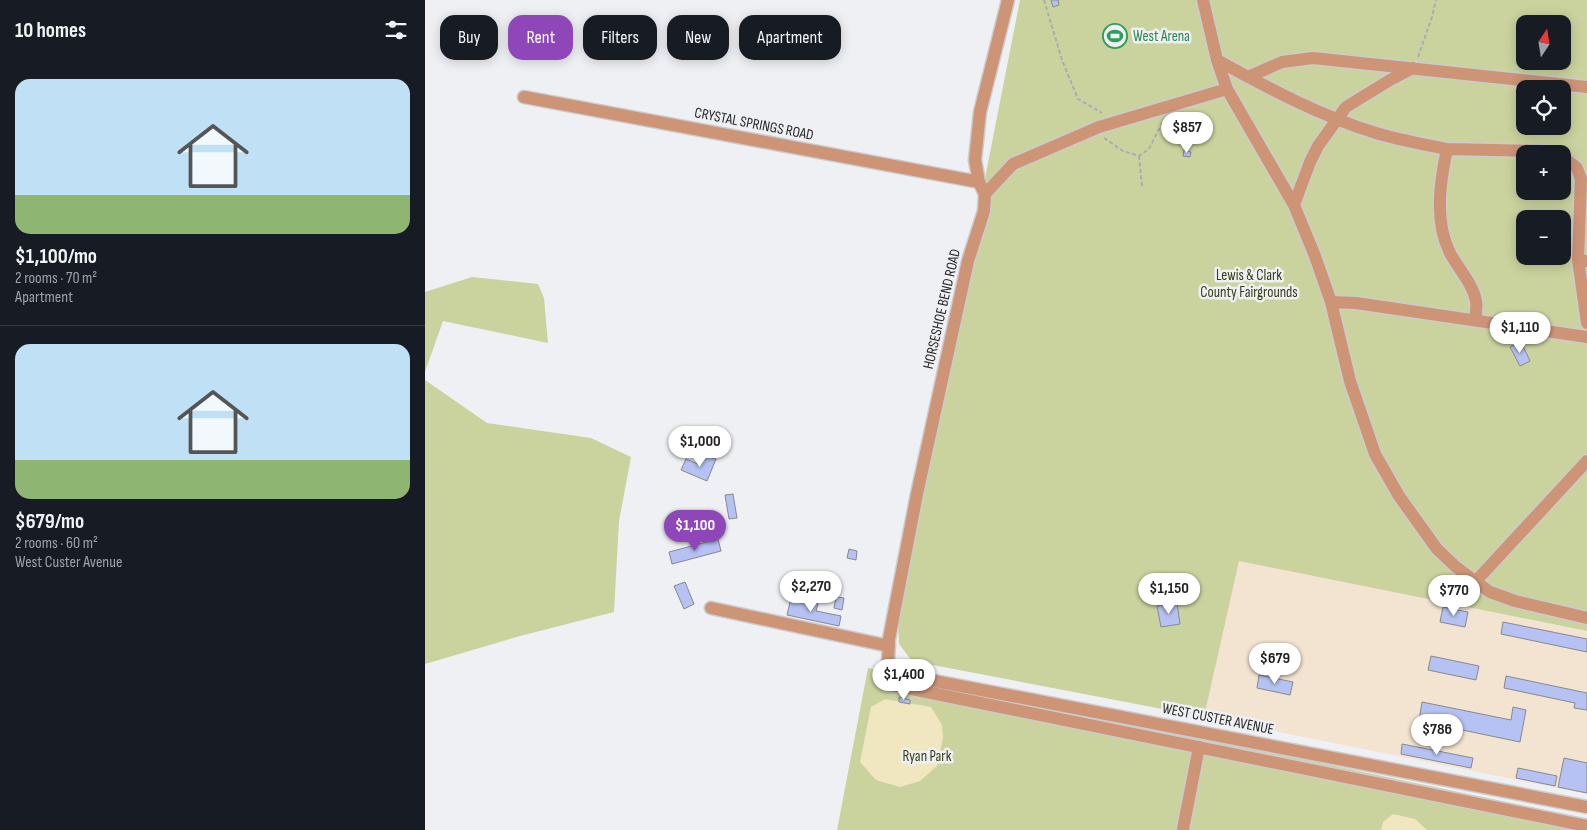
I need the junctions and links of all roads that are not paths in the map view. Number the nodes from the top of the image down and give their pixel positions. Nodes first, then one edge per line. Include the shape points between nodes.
1 (1008, 0) edge
2 (1203, 0) edge
3 (1217, 60) junction
4 (1413, 68) junction
5 (1248, 77) junction
6 (1587, 87) edge
7 (1227, 89) junction
8 (524, 97) dead end
9 (1336, 119) junction
10 (1447, 149) junction
11 (1516, 150) edge
12 (1571, 163) edge
13 (979, 182) junction
14 (985, 194) junction
15 (1294, 205) junction
16 (1583, 260) edge
17 (1331, 302) junction
18 (1475, 320) junction
19 (1587, 323) edge
20 (1587, 337) edge
21 (1587, 461) edge
22 (1475, 582) junction
23 (711, 608) dead end
24 (1587, 618) edge
25 (889, 646) junction
26 (888, 672) junction
27 (1199, 747) junction
28 (1587, 807) edge
29 (1587, 826) edge
30 (1183, 829) edge

1 - 13 street via 980,112 975,160
2 - 3 street
3 - 5 street
3 - 7 street
4 - 5 street via 1313,58 1282,62
4 - 6 street
4 - 9 street via 1351,103
5 - 9 street
7 - 14 street via 1092,130 1013,164
7 - 15 street
8 - 13 street, CRYSTAL SPRINGS ROAD
9 - 10 street via 1377,134
9 - 15 street via 1310,162
10 - 11 street
10 - 18 street via 1439,208 1449,252 1471,287
12 - 16 street via 1577,168 1581,179
13 - 14 street
14 - 25 street, HORSESHOE BEND ROAD via 984,211 968,261 917,494
15 - 17 street
16 - 19 street
17 - 18 street via 1356,302
17 - 22 street via 1350,380 1375,454 1399,496 1437,549
18 - 20 street
21 - 22 street
22 - 24 street via 1490,592 1515,601
23 - 25 street
25 - 26 street
26 - 27 street via 887,684
26 - 28 street, WEST CUSTER AVENUE
27 - 29 street
27 - 30 street

